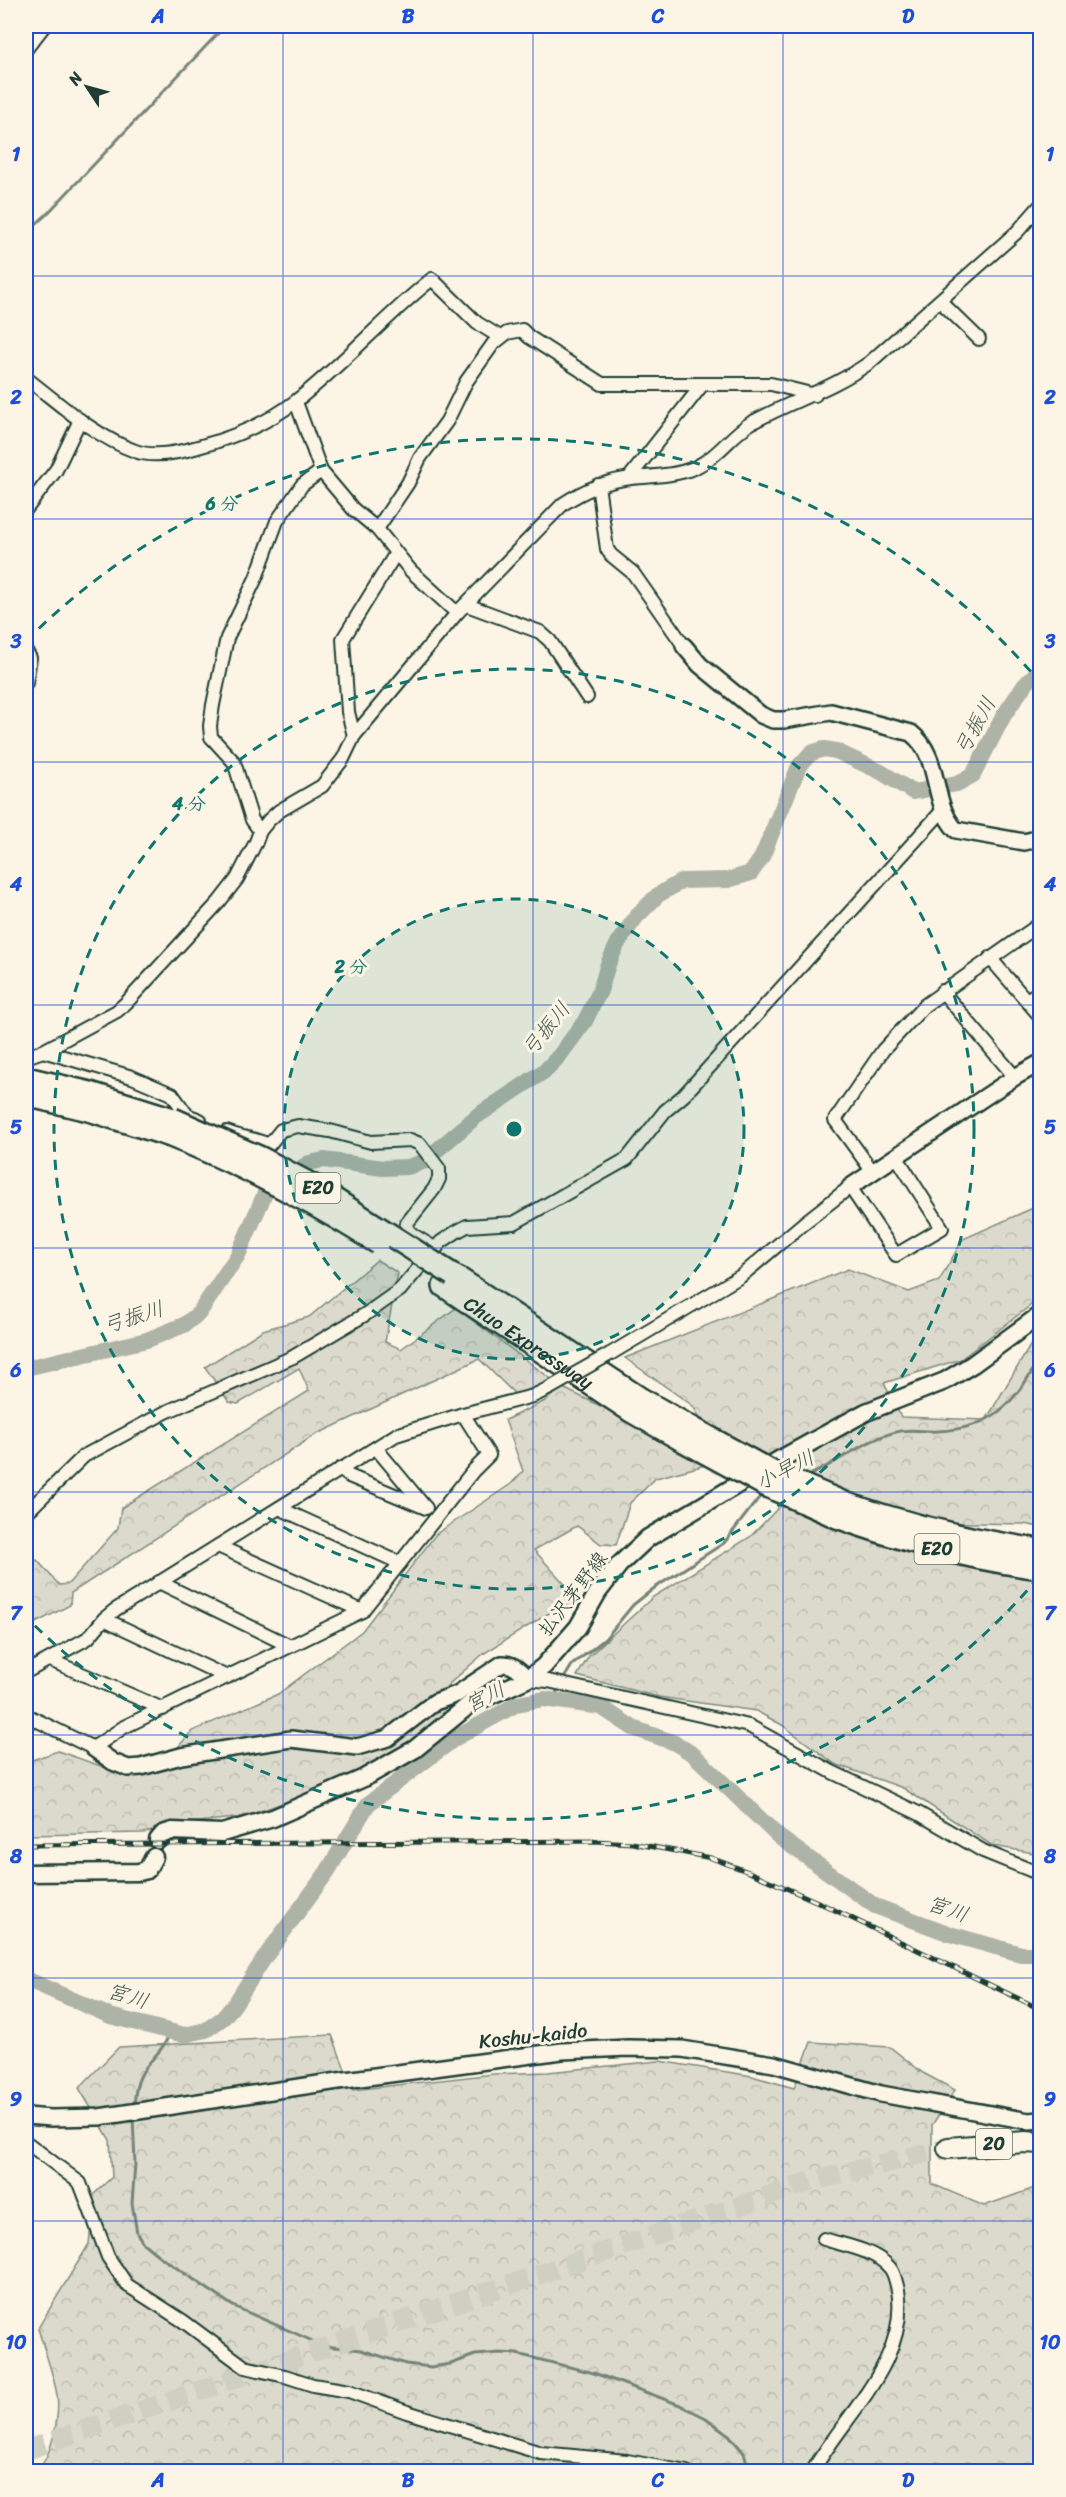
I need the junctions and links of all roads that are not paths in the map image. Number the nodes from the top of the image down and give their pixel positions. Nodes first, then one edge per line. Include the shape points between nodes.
1 (44, 26) edge
2 (26, 49) edge
3 (1041, 206) edge
4 (940, 301) junction
5 (500, 337) junction
6 (979, 339) dead end
7 (26, 378) edge
8 (702, 385) junction
9 (815, 395) junction
10 (296, 402) junction
11 (80, 420) junction
12 (321, 471) junction
13 (629, 478) junction
14 (598, 485) junction
15 (26, 509) edge
16 (377, 529) junction
17 (396, 553) junction
18 (462, 609) junction
19 (684, 646) joint
20 (26, 651) edge
21 (26, 683) edge
22 (587, 697) dead end
23 (354, 736) junction
24 (943, 810) junction
25 (260, 831) junction
26 (1041, 838) edge
27 (1041, 924) edge
28 (990, 958) junction
29 (942, 991) junction
30 (1041, 991) edge
31 (1027, 1000) junction
32 (1041, 1016) edge
33 (31, 1054) edge
34 (1041, 1063) edge
35 (1015, 1077) junction
36 (26, 1078) edge
37 (26, 1095) edge
38 (171, 1127) junction
39 (896, 1156) junction
40 (873, 1172) junction
41 (850, 1187) junction
42 (436, 1249) junction
43 (1041, 1315) edge
44 (463, 1414) junction
45 (376, 1448) junction
46 (340, 1469) junction
47 (279, 1508) junction
48 (426, 1508) junction
49 (840, 1510) junction
50 (26, 1514) edge
51 (438, 1515) junction
52 (218, 1546) junction
53 (1041, 1550) edge
54 (400, 1563) junction
55 (1041, 1568) edge
56 (159, 1582) junction
57 (362, 1611) junction
58 (104, 1619) junction
59 (290, 1646) junction
60 (50, 1660) junction
61 (26, 1672) edge
62 (227, 1677) junction
63 (527, 1679) junction
64 (163, 1709) junction
65 (27, 1717) edge
66 (93, 1748) junction
67 (158, 1840) dead end
68 (154, 1857) dead end
69 (26, 1873) edge
70 (1041, 1874) edge
71 (26, 2116) edge
72 (1041, 2120) edge
73 (26, 2142) edge
74 (1041, 2143) edge
75 (948, 2148) tunnel mouth
76 (824, 2239) dead end
77 (687, 2472) edge
78 (812, 2472) edge

1 - 2 street
3 - 4 street
4 - 6 street
4 - 9 street via 869,363
5 - 8 street via 522,330 602,384
5 - 10 street via 477,323 432,279
5 - 16 street via 466,382 447,421
7 - 11 street
8 - 9 street via 771,384
8 - 13 street
9 - 13 street via 749,424 717,454 693,468 664,476
10 - 11 street via 218,442 154,455 136,452 104,437
10 - 12 street
11 - 15 street via 56,470
12 - 16 street via 353,509
12 - 25 street via 302,485 277,521 256,578 227,638 213,705 211,737 234,762 252,820
13 - 14 street
14 - 18 street via 563,504
14 - 19 street via 607,549 633,573
16 - 17 street
17 - 18 street via 411,571
17 - 23 street via 343,639 348,712
18 - 22 street via 540,632
18 - 23 street
19 - 24 street via 700,665 773,720 831,712 911,733 929,752
20 - 21 street via 30,658
23 - 25 street via 343,759 322,786 279,811
24 - 26 street via 956,830 966,833 1024,842
24 - 42 street via 683,1096 665,1111 627,1159 514,1223 467,1226
25 - 33 street via 237,879 127,1002 117,1011
27 - 28 street
28 - 29 street
28 - 31 street
29 - 35 street
29 - 40 street via 883,1050 835,1120
30 - 31 street
31 - 32 street
33 - 42 street via 142,1081 172,1094 188,1115 268,1145 281,1130 298,1126 371,1142 410,1140 420,1144 438,1169 439,1179 406,1228
34 - 35 street
35 - 39 street
36 - 38 highway, Chuo Expressway / E20 via 90,1093
37 - 38 highway, Chuo Expressway / E20
38 - 49 highway, Chuo Expressway / E20, bridge via 448,1280 631,1411 772,1472
39 - 40 street
39 - 41 street via 942,1228 896,1255
40 - 41 street
41 - 44 street, bridge via 741,1276 610,1354 532,1396
42 - 50 street via 400,1290 293,1357 166,1412 84,1456
43 - 63 main road, 払沢茅野線 via 945,1381 866,1412 648,1538 619,1565 578,1627 544,1666
44 - 45 street via 396,1435
44 - 51 street via 489,1455
45 - 46 street
45 - 48 street
46 - 47 street
46 - 48 street
47 - 52 street
47 - 54 street
48 - 51 street
49 - 53 highway, Chuo Expressway / E20
49 - 55 highway, Chuo Expressway / E20 via 918,1544
51 - 54 street
52 - 56 street
52 - 57 street
54 - 57 street
56 - 58 street
56 - 59 street
57 - 59 street
58 - 60 street via 87,1638
58 - 62 street
59 - 62 street
60 - 61 street
60 - 64 street
62 - 64 street
63 - 66 street via 508,1663 502,1664 457,1694 435,1702 388,1738 357,1747 291,1739 128,1768
63 - 67 main road, 払沢茅野線 via 469,1705 415,1749 316,1801 248,1827 222,1833 172,1831
63 - 70 street via 749,1726 983,1851
64 - 66 street via 124,1727
65 - 66 street
68 - 69 main road via 147,1870 140,1872
71 - 72 street, Koshu-kaido via 99,2116 562,2051 628,2048 682,2049 763,2062 881,2094
73 - 77 street via 80,2183 108,2257 127,2285 245,2367 349,2391 541,2453 627,2461
74 - 75 highway, 20
76 - 78 street via 873,2254 896,2279 900,2302 898,2330 878,2375

